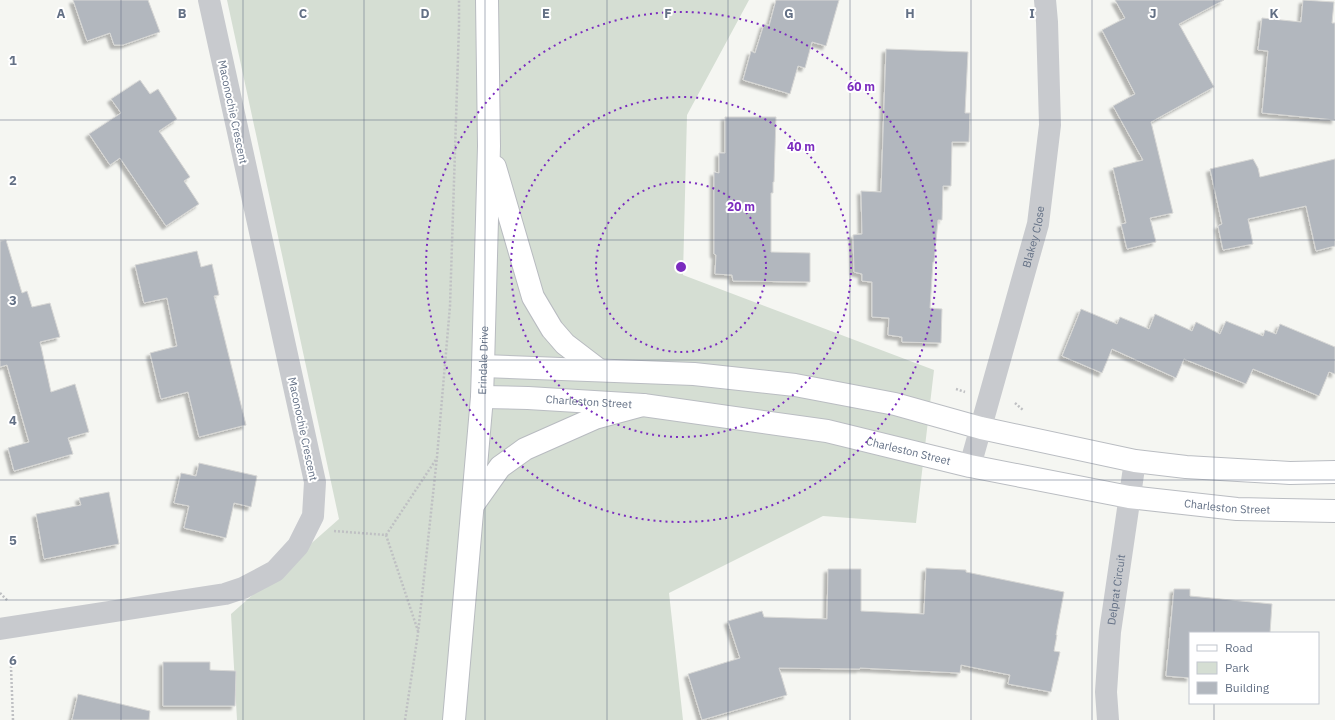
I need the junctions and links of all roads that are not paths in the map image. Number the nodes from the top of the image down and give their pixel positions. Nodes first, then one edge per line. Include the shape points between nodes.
1 (209, 0) edge
2 (487, 0) edge
3 (1045, 0) edge
4 (489, 146) junction
5 (483, 366) junction
6 (599, 370) junction
7 (482, 397) junction
8 (643, 405) junction
9 (980, 428) junction
10 (1135, 460) junction
11 (970, 466) junction
12 (1335, 472) edge
13 (1129, 497) junction
14 (472, 506) junction
15 (1335, 511) edge
16 (0, 629) edge
17 (454, 720) edge
18 (1108, 720) edge

1 - 16 street, Maconochie Crescent via 315,482 313,516 298,546 275,571 243,588 225,594
2 - 4 street, Erindale Drive
3 - 9 street, Blakey Close via 1050,126 1038,224
4 - 5 street, Erindale Drive
4 - 6 street via 533,297 552,329 565,344
5 - 6 street
5 - 7 street, Erindale Drive
6 - 9 street via 694,374 795,385 895,404
7 - 8 street, Charleston Street
7 - 14 street, Erindale Drive
8 - 11 street, Charleston Street via 827,431
8 - 14 street via 595,418 525,448 500,467
9 - 10 street
9 - 11 street, Blakey Close
10 - 12 street via 1186,467 1274,472
10 - 13 street, Delprat Circuit
11 - 13 street, Charleston Street
13 - 15 street, Charleston Street via 1237,509
13 - 18 street, Delprat Circuit via 1110,632 1106,692
14 - 17 street, Erindale Drive

